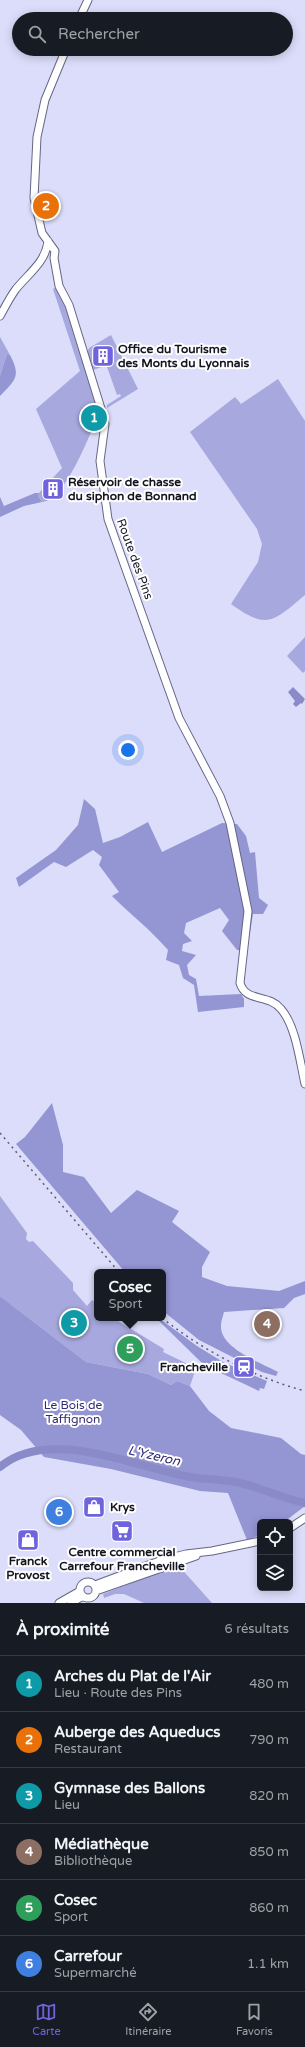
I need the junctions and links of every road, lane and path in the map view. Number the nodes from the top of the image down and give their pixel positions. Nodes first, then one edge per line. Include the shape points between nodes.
1 (88, 0) edge
2 (82, 12) edge
3 (63, 56) edge
4 (52, 252) junction
5 (0, 316) edge
6 (305, 1084) edge
7 (305, 1518) edge
8 (293, 1526) edge
9 (257, 1542) edge
10 (96, 1588) junction
11 (82, 1593) junction
12 (59, 1603) edge
13 (71, 1603) edge

1 - 2 street
3 - 4 street, Route des Pins via 45,100 39,123 34,198 42,233
4 - 5 street via 16,289
4 - 6 street, Route des Pins via 59,286 71,311 104,415 100,461 108,519 179,718 220,796 230,822 248,911 240,984 242,991 246,995 274,1002 286,1016
7 - 8 street
9 - 10 street via 212,1551
10 - 11 street via 95,1595 90,1598
10 - 11 street via 89,1582 85,1583
11 - 12 street
11 - 13 street

